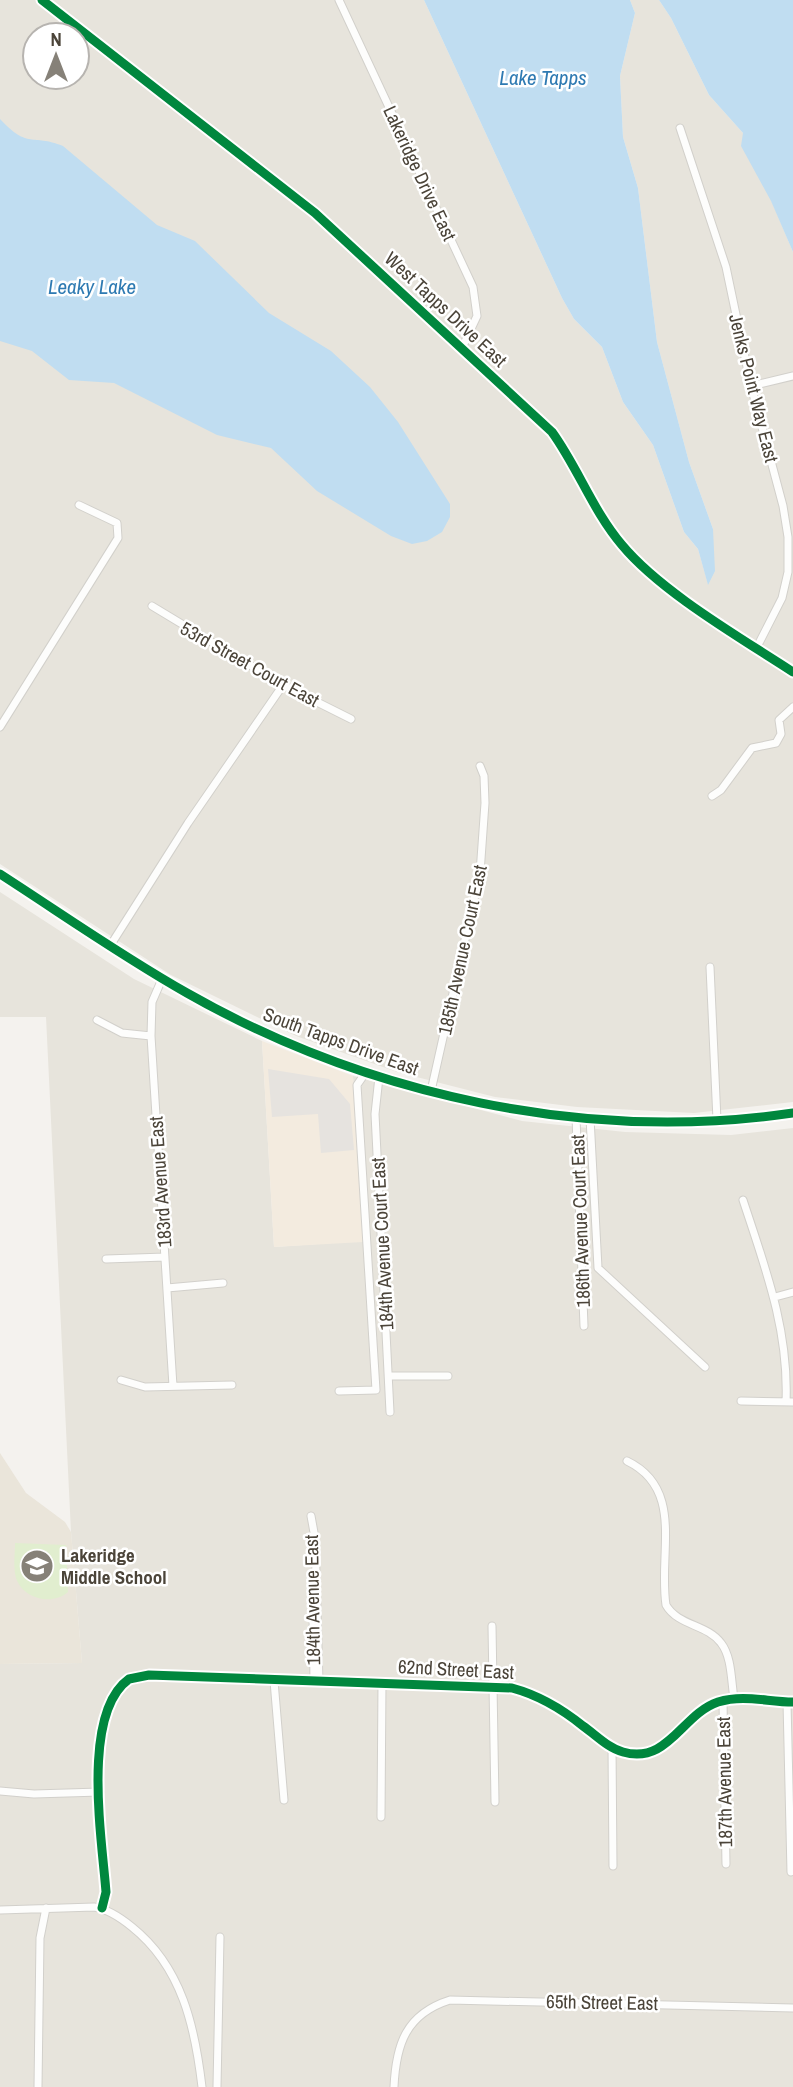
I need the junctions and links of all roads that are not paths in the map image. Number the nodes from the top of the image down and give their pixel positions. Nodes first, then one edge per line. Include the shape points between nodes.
1 (41, 0) edge
2 (339, 0) edge
3 (680, 128) dead end
4 (462, 348) junction
5 (793, 376) edge
6 (751, 386) junction
7 (793, 503) edge
8 (79, 505) dead end
9 (783, 506) junction
10 (152, 606) dead end
11 (757, 647) junction
12 (793, 672) edge
13 (283, 685) junction
14 (793, 707) edge
15 (351, 719) dead end
16 (0, 727) edge
17 (480, 766) dead end
18 (712, 796) dead end
19 (0, 874) edge
20 (110, 946) junction
21 (709, 967) dead end
22 (163, 979) junction
23 (97, 1020) dead end
24 (151, 1036) junction
25 (366, 1072) junction
26 (379, 1077) junction
27 (431, 1091) junction
28 (793, 1113) edge
29 (576, 1117) junction
30 (590, 1118) junction
31 (717, 1120) junction
32 (743, 1200) dead end
33 (164, 1256) junction
34 (106, 1259) dead end
35 (223, 1283) dead end
36 (167, 1288) junction
37 (793, 1292) edge
38 (775, 1297) junction
39 (584, 1326) dead end
40 (705, 1367) dead end
41 (389, 1376) junction
42 (447, 1376) dead end
43 (121, 1380) dead end
44 (233, 1385) dead end
45 (173, 1386) junction
46 (339, 1391) dead end
47 (741, 1401) dead end
48 (789, 1402) edge
49 (390, 1412) dead end
50 (627, 1461) dead end
51 (492, 1626) dead end
52 (274, 1681) junction
53 (317, 1681) junction
54 (382, 1683) junction
55 (493, 1686) junction
56 (734, 1698) junction
57 (723, 1701) junction
58 (790, 1702) edge
59 (612, 1747) junction
60 (0, 1791) edge
61 (100, 1792) junction
62 (284, 1801) dead end
63 (495, 1802) dead end
64 (381, 1817) dead end
65 (726, 1864) dead end
66 (613, 1866) dead end
67 (791, 1872) dead end
68 (46, 1908) junction
69 (102, 1908) junction
70 (0, 1910) edge
71 (220, 1937) dead end
72 (793, 2008) edge
73 (38, 2087) edge
74 (202, 2087) edge
75 (217, 2087) edge
76 (394, 2087) edge

1 - 4 street, West Tapps Drive East via 314,212
2 - 4 street, Lakeridge Drive East via 473,287 477,316
3 - 6 street, Jenks Point Way East via 726,267
4 - 11 street, West Tapps Drive East via 552,432 608,528 629,553 684,598
5 - 6 street
6 - 9 street, Jenks Point Way East
7 - 9 street
8 - 16 street via 117,523 118,538
9 - 11 street, Jenks Point Way East via 788,572 778,610
10 - 13 street, 53rd Street Court East
11 - 12 street, West Tapps Drive East
13 - 15 street, 53rd Street Court East
13 - 20 street
14 - 18 street via 779,720 776,743 752,748
17 - 27 street, 185th Avenue Court East via 485,803 480,873
19 - 20 street, South Tapps Drive East
20 - 22 street, South Tapps Drive East
21 - 31 street
22 - 24 street, 183rd Avenue East via 152,1002
22 - 25 street, South Tapps Drive East via 259,1030
23 - 24 street via 122,1033
24 - 33 street, 183rd Avenue East
25 - 26 street, South Tapps Drive East
25 - 46 street via 357,1085 376,1390
26 - 27 street, South Tapps Drive East
26 - 41 street, 184th Avenue Court East via 375,1114
27 - 29 street, South Tapps Drive East
28 - 31 street, South Tapps Drive East
29 - 30 street, South Tapps Drive East
29 - 39 street, 186th Avenue Court East
30 - 31 street, South Tapps Drive East
30 - 40 street, 186th Avenue Court East via 598,1268
32 - 38 street
33 - 34 street
33 - 36 street, 183rd Avenue East
35 - 36 street
36 - 45 street, 183rd Avenue East
37 - 38 street
38 - 48 street
41 - 42 street
41 - 49 street, 184th Avenue Court East
43 - 45 street via 145,1387
44 - 45 street
47 - 48 street
50 - 56 street, 187th Avenue East via 656,1482 663,1500 666,1605 673,1615 722,1644
51 - 55 street
52 - 53 street, 62nd Street East
52 - 61 street, 62nd Street East via 149,1675 123,1683 104,1721
52 - 62 street
53 - 53 street, 184th Avenue East via 315,1538 311,1516
53 - 54 street, 62nd Street East
54 - 55 street, 62nd Street East
54 - 64 street
55 - 59 street, 62nd Street East via 522,1690 544,1701
55 - 63 street
56 - 57 street, 62nd Street East
56 - 58 street, 62nd Street East
57 - 59 street, 62nd Street East via 702,1710 659,1750 638,1754
57 - 65 street, 187th Avenue East
58 - 67 street
59 - 66 street
60 - 61 street
61 - 69 street via 106,1892
68 - 69 street
68 - 70 street
68 - 73 street via 40,1938
69 - 74 street via 144,1937 169,1967 192,2029
71 - 75 street
72 - 76 street, 65th Street East via 461,1998 439,2003 416,2018 404,2033 397,2049

